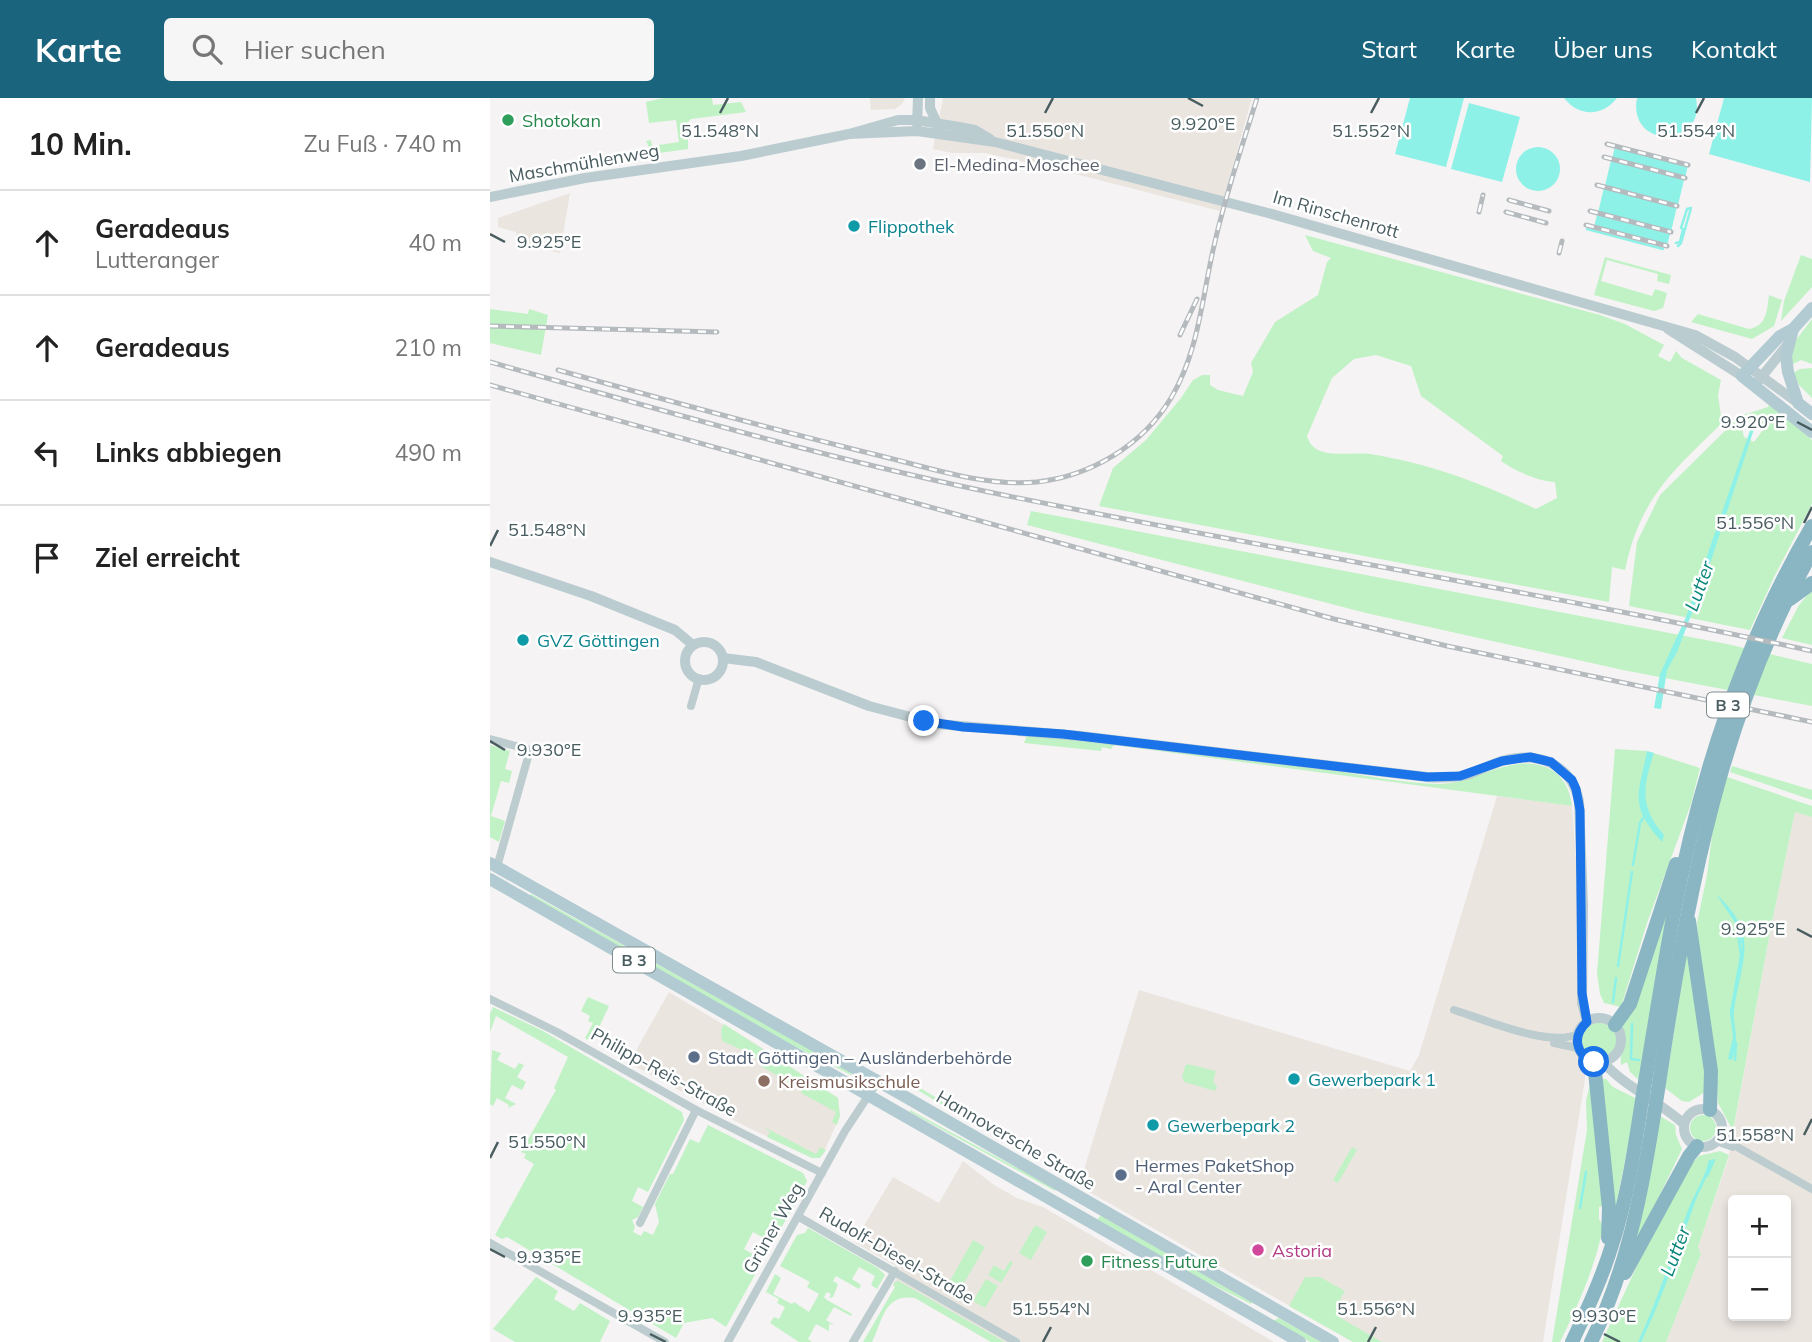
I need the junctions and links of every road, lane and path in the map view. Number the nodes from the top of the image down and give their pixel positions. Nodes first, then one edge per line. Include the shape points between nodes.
1 (918, 98) edge
2 (930, 98) edge
3 (917, 126) junction
4 (939, 128) junction
5 (490, 197) edge
6 (1812, 308) edge
7 (1793, 329) junction
8 (1788, 344) junction
9 (1746, 372) junction
10 (1758, 381) junction
11 (1798, 403) junction
12 (1812, 414) edge
13 (1812, 432) edge
14 (1812, 526) edge
15 (1812, 552) edge
16 (490, 562) edge
17 (1812, 583) edge
18 (1779, 607) junction
19 (693, 645) junction
20 (723, 658) junction
21 (699, 678) junction
22 (691, 706) dead end
23 (490, 739) edge
24 (1704, 807) junction
25 (1691, 831) junction
26 (494, 865) edge
27 (493, 881) edge
28 (1679, 888) junction
29 (1688, 911) junction
30 (1680, 952) junction
31 (490, 999) edge
32 (1454, 1010) dead end
33 (1592, 1020) junction
34 (1615, 1025) junction
35 (1532, 1034) junction
36 (1578, 1034) junction
37 (1578, 1048) junction
38 (1614, 1057) junction
39 (1598, 1062) junction
40 (1654, 1069) junction
41 (875, 1080) junction
42 (866, 1094) junction
43 (696, 1110) junction
44 (1710, 1110) junction
45 (1687, 1119) junction
46 (1646, 1120) junction
47 (1719, 1137) junction
48 (1697, 1146) junction
49 (822, 1173) junction
50 (1812, 1189) edge
51 (799, 1217) junction
52 (640, 1223) dead end
53 (490, 1244) edge
54 (1606, 1263) junction
55 (895, 1271) junction
56 (1605, 1312) junction
57 (666, 1342) edge
58 (729, 1342) edge
59 (853, 1342) edge
60 (1016, 1342) edge
61 (1300, 1342) edge
62 (1333, 1342) edge
63 (1572, 1342) edge
64 (1591, 1342) edge

1 - 3 street
2 - 4 street
3 - 4 street, Maschmühlenweg
3 - 5 street, Maschmühlenweg
4 - 9 street, Im Rinschenrott via 1268,213 1622,313 1665,328
6 - 7 main road
7 - 8 main road
7 - 9 main road via 1780,336
8 - 10 street
8 - 11 main road via 1788,372
9 - 10 main road
10 - 11 street
10 - 13 main road
11 - 12 main road
14 - 18 highway, B 3
15 - 18 highway, B 3
16 - 19 street via 663,625
17 - 18 highway
18 - 24 highway, B 3
19 - 20 street via 714,644
19 - 21 street via 686,666
20 - 21 street via 716,675
20 - 33 street via 761,664 869,706 950,726 1072,735 1427,777 1460,776 1518,758 1546,760 1572,780 1579,801 1582,993
21 - 22 street
23 - 26 street via 530,750
24 - 25 highway, B 3
24 - 29 highway, B 3
25 - 28 highway, B 3
25 - 34 highway via 1665,893 1630,1004
26 - 41 main road, Hannoversche Straße / B 3
27 - 42 main road, Hannoversche Straße / B 3
28 - 30 highway, B 3
28 - 40 highway, B 3
29 - 30 highway, B 3
29 - 44 highway via 1711,1071
30 - 40 highway, B 3
31 - 43 street, Philipp-Reis-Straße
32 - 35 street
33 - 34 street via 1609,1020
33 - 36 street
34 - 38 street via 1621,1037
35 - 36 street via 1564,1039
35 - 37 street
36 - 37 street
37 - 39 street via 1584,1057
38 - 39 street
38 - 45 street via 1634,1088
39 - 45 street via 1619,1080
39 - 54 highway via 1609,1208
40 - 46 highway, B 3
41 - 42 street, Grüner Weg
41 - 62 main road, Hannoversche Straße / B 3
42 - 49 street, Grüner Weg
42 - 61 main road, Hannoversche Straße / B 3
43 - 49 street, Philipp-Reis-Straße
43 - 52 street
44 - 45 street via 1699,1109
44 - 47 street via 1720,1120
45 - 48 street via 1686,1137
46 - 54 highway, B 3
46 - 56 highway, B 3 via 1635,1215
47 - 48 street via 1706,1147
47 - 50 street
48 - 56 highway
49 - 51 street, Grüner Weg
51 - 55 street, Rudolf-Diesel-Straße
51 - 58 street, Grüner Weg
53 - 57 street
54 - 63 highway, B 3
55 - 59 street
55 - 60 street, Rudolf-Diesel-Straße
56 - 64 highway, B 3

